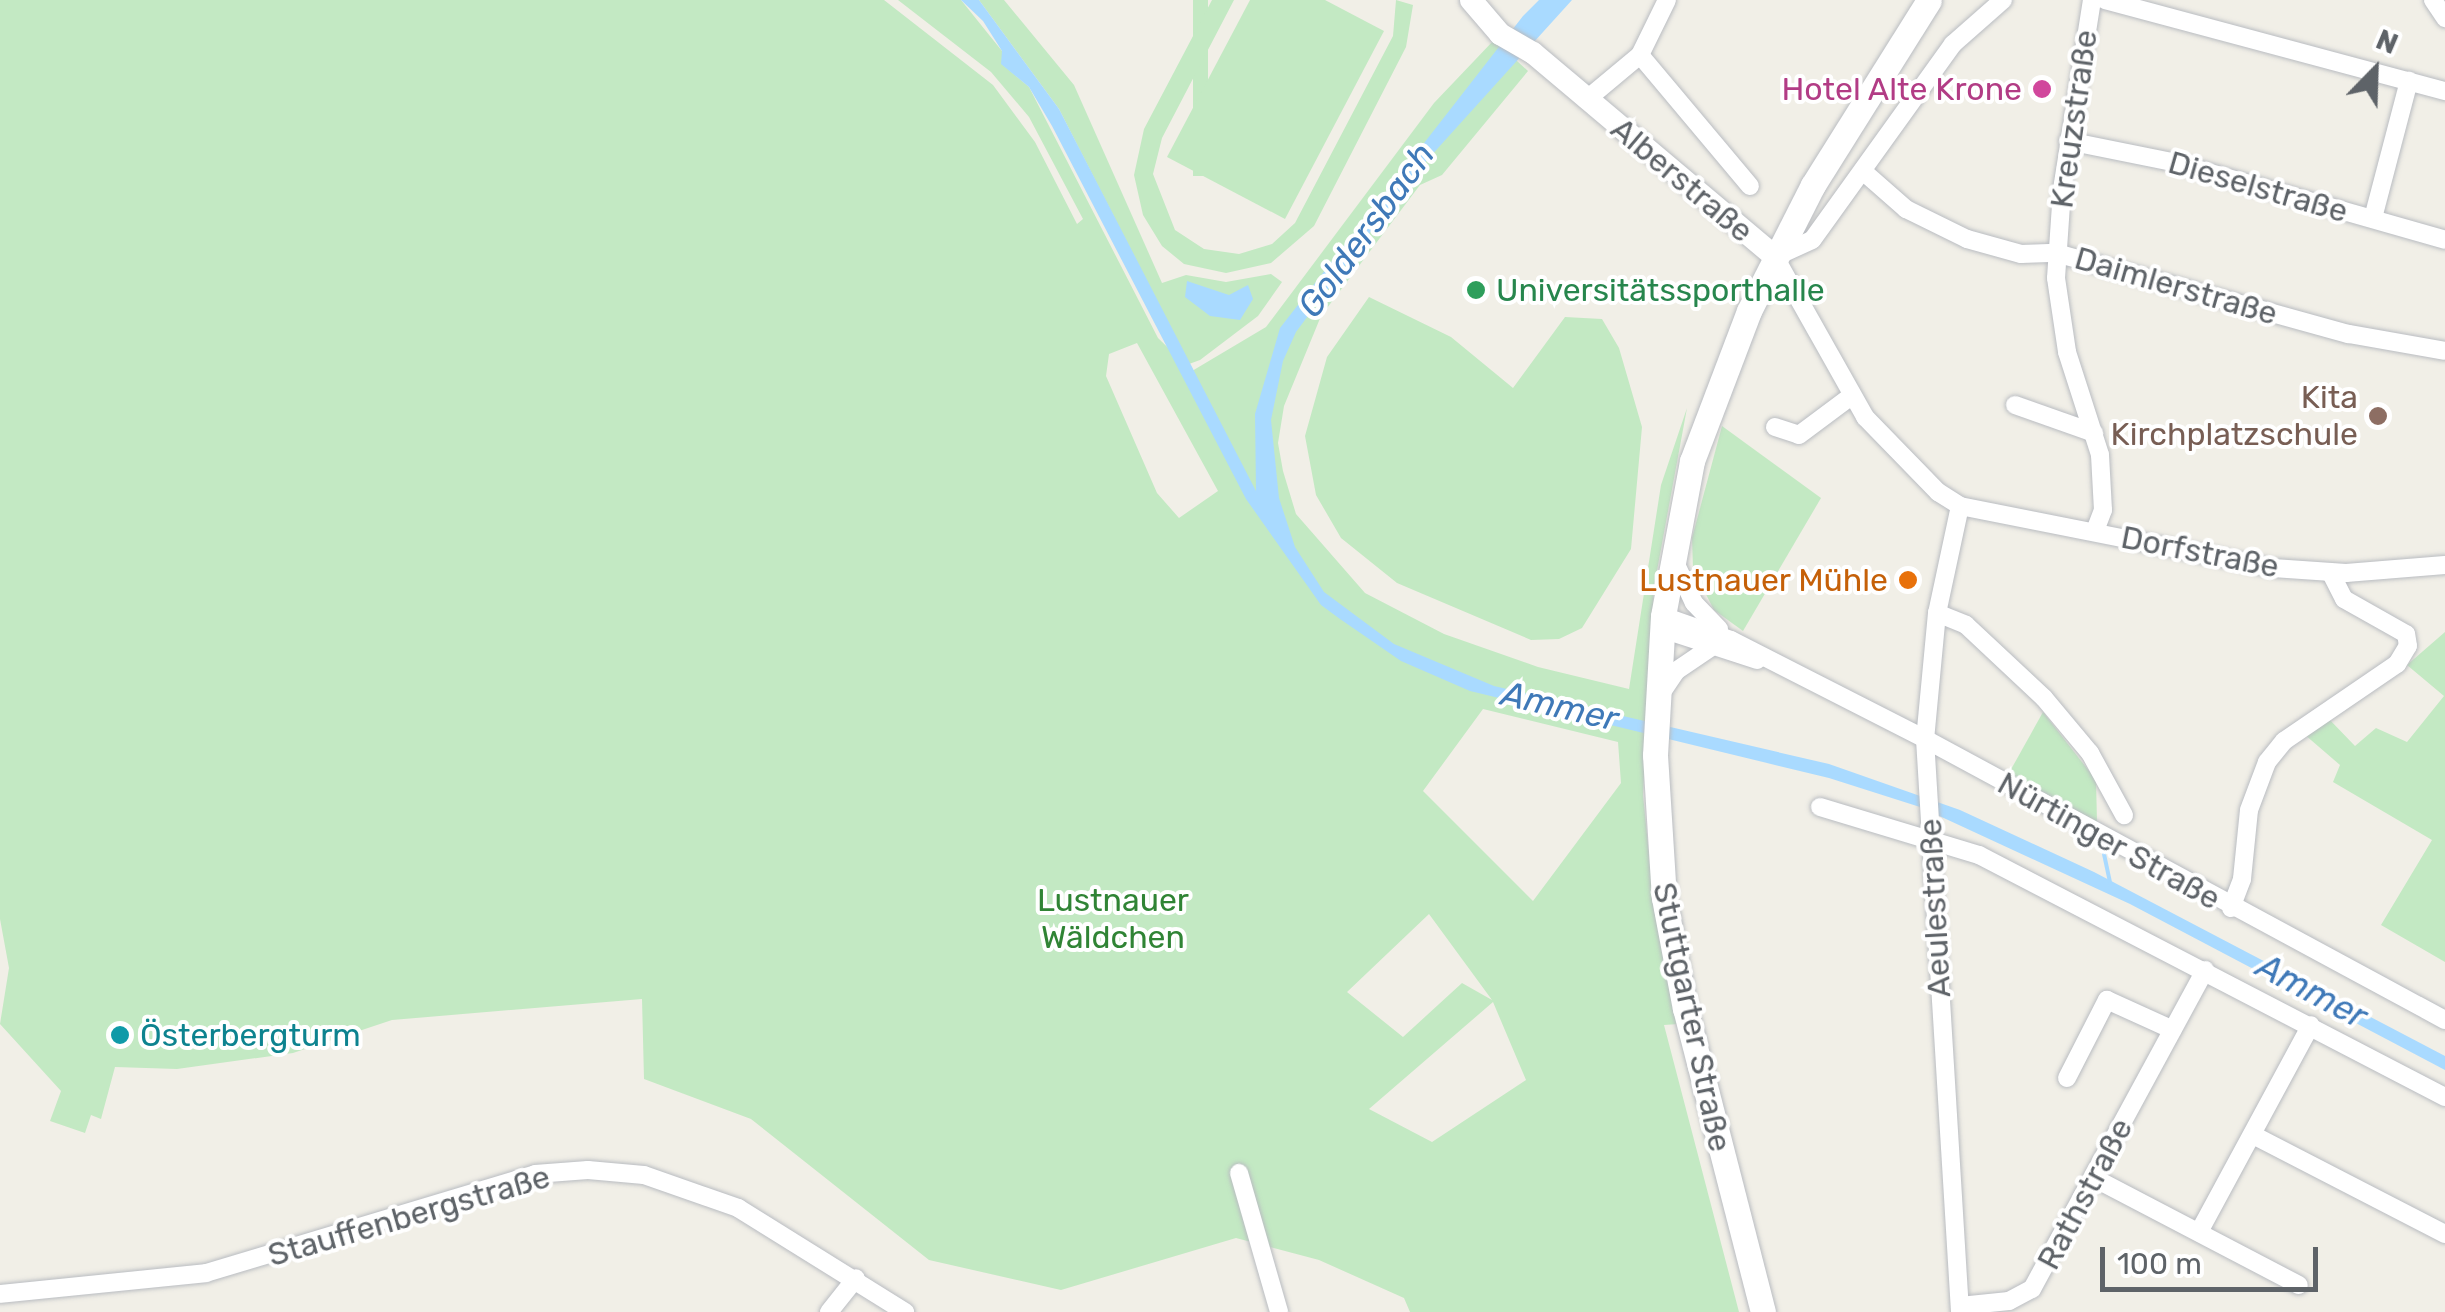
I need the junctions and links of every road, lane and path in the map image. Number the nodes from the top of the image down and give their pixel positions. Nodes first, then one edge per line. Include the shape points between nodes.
1 (1471, 0) edge
2 (1486, 0) edge
3 (1667, 0) edge
4 (1930, 0) edge
5 (2003, 0) edge
6 (2092, 0) edge
7 (2104, 0) edge
8 (2432, 0) edge
9 (2445, 18) edge
10 (1509, 33) junction
11 (1640, 54) junction
12 (2409, 82) junction
13 (2445, 91) edge
14 (1586, 100) junction
15 (2068, 141) junction
16 (1866, 174) junction
17 (1750, 186) dead end
18 (2373, 218) junction
19 (2445, 240) edge
20 (2056, 253) junction
21 (1775, 257) junction
22 (2445, 351) edge
23 (1850, 397) junction
24 (2015, 405) dead end
25 (1775, 427) dead end
26 (2094, 434) junction
27 (1960, 506) junction
28 (2095, 531) junction
29 (1672, 556) junction
30 (2445, 565) edge
31 (2330, 572) junction
32 (1937, 613) junction
33 (1662, 623) junction
34 (1730, 640) junction
35 (1710, 648) junction
36 (1772, 662) junction
37 (1656, 706) junction
38 (1925, 739) junction
39 (1820, 807) dead end
40 (2124, 815) dead end
41 (1931, 835) junction
42 (2232, 908) junction
43 (2205, 970) junction
44 (2445, 1020) edge
45 (2311, 1025) junction
46 (2173, 1030) junction
47 (2067, 1078) dead end
48 (2445, 1097) edge
49 (2253, 1135) junction
50 (1239, 1172) dead end
51 (2094, 1178) junction
52 (2199, 1232) junction
53 (2445, 1234) edge
54 (856, 1278) junction
55 (2299, 1285) dead end
56 (0, 1294) edge
57 (2022, 1298) junction
58 (1960, 1309) edge
59 (830, 1312) edge
60 (905, 1312) edge
61 (1279, 1312) edge
62 (1763, 1312) edge
63 (2037, 1312) edge

1 - 10 street, Alberstraße
2 - 10 street, Alberstraße
3 - 11 street
4 - 21 main road, Stuttgarter Straße
5 - 16 street via 1954,44
6 - 15 street, Kreuzstraße
7 - 12 street
8 - 9 street
10 - 14 street, Alberstraße
11 - 14 street
11 - 17 street
12 - 13 street
12 - 18 street
14 - 21 street, Alberstraße
15 - 18 street, Dieselstraße via 2165,160
15 - 20 street, Kreuzstraße
16 - 20 street, Daimlerstraße via 1906,209 1967,239 2007,252
16 - 21 street via 1812,240
18 - 19 street, Dieselstraße
20 - 22 street, Daimlerstraße via 2349,334
20 - 26 street, Kreuzstraße via 2064,339
21 - 23 street, Alberstraße
21 - 29 main road, Stuttgarter Straße via 1708,412
23 - 25 street via 1799,435
23 - 27 street, Alberstraße via 1925,480
24 - 26 street
26 - 28 street, Kreuzstraße via 2103,493
27 - 28 street, Dorfstraße via 2035,525
27 - 32 street, Aeulestraße
28 - 31 street, Dorfstraße via 2245,564
29 - 33 main road, Stuttgarter Straße
29 - 34 street, Nürtinger Straße via 1694,603
30 - 31 street, Dorfstraße
31 - 42 street via 2344,599 2406,634 2408,646 2397,664 2284,742 2266,762 2248,810 2242,879
32 - 38 street, Aeulestraße
32 - 40 street via 1966,624 2044,698 2090,753
33 - 34 street, Nürtinger Straße
33 - 35 street, Nürtinger Straße
33 - 37 main road, Stuttgarter Straße
34 - 36 street, Nürtinger Straße
35 - 36 street, Nürtinger Straße
35 - 37 street via 1676,671
36 - 38 street, Nürtinger Straße
37 - 62 main road, Stuttgarter Straße via 1661,871 1685,1009
38 - 41 street, Aeulestraße
38 - 42 street, Nürtinger Straße
39 - 41 street
41 - 43 street
41 - 58 street, Aeulestraße
42 - 44 street, Nürtinger Straße
43 - 45 street
43 - 46 street, Rathstraße
45 - 48 street
45 - 49 street
46 - 47 street via 2107,1000
46 - 51 street, Rathstraße
49 - 52 street
49 - 53 street
50 - 61 street
51 - 52 street
51 - 57 street, Rathstraße
52 - 55 street
54 - 56 street, Stauffenbergstraße via 716,1198 644,1175 588,1170 535,1174 206,1274
54 - 59 street
54 - 60 street, Stauffenbergstraße
57 - 58 street, Rathstraße
57 - 63 street

